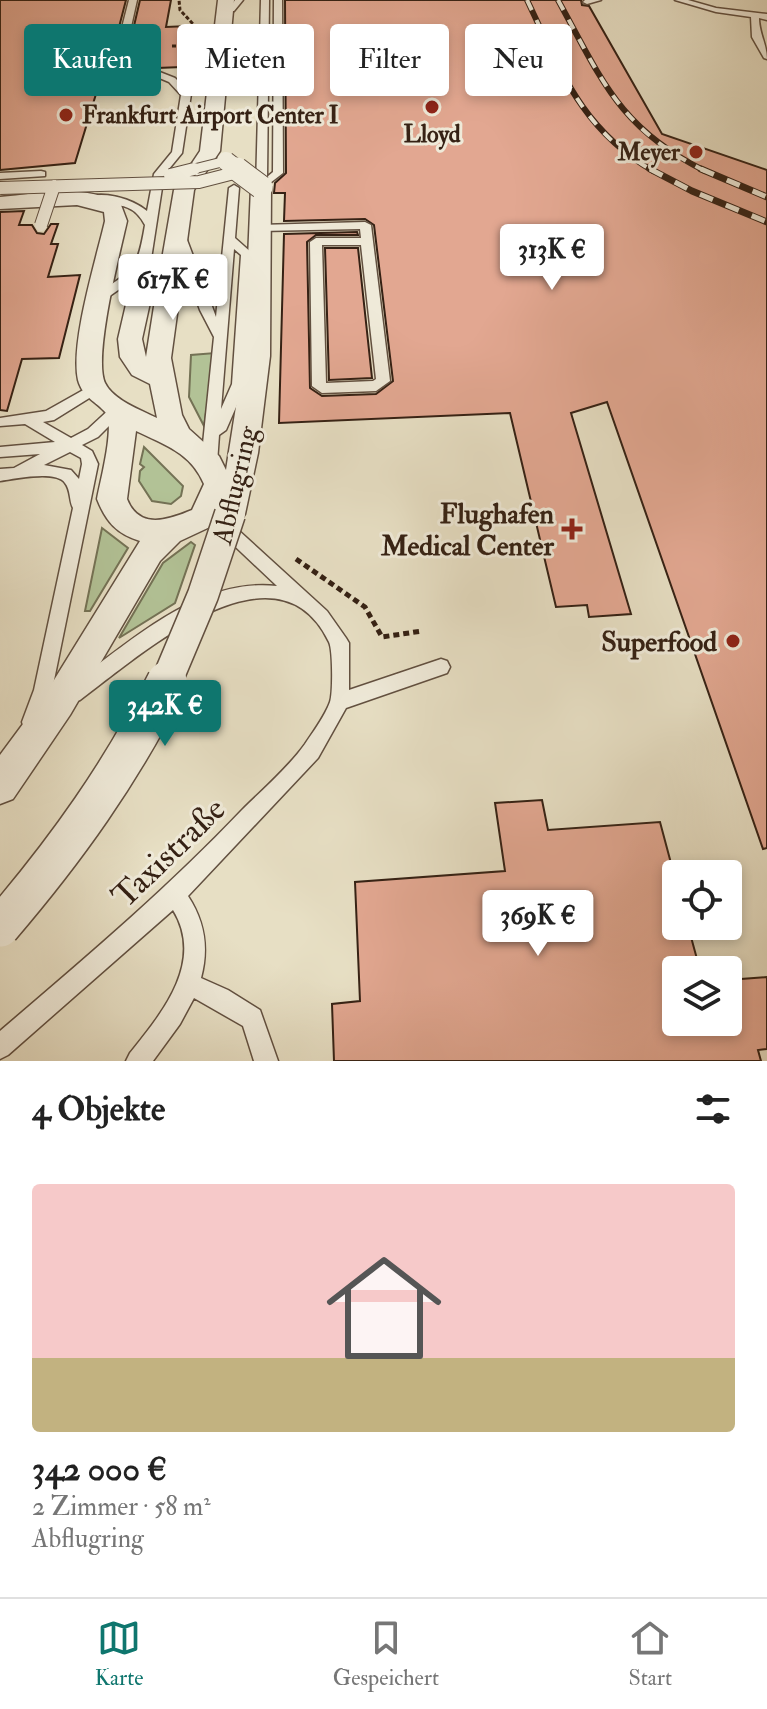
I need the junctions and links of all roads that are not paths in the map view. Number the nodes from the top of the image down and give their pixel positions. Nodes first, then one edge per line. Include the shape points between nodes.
1 (133, 0) edge
2 (265, 0) edge
3 (278, 0) edge
4 (597, 0) edge
5 (679, 0) edge
6 (231, 2) edge
7 (587, 2) dead end
8 (755, 16) junction
9 (767, 17) edge
10 (767, 56) edge
11 (233, 174) junction
12 (0, 176) edge
13 (54, 186) junction
14 (261, 187) junction
15 (0, 188) edge
16 (89, 199) junction
17 (33, 201) junction
18 (0, 203) edge
19 (41, 225) dead end
20 (151, 226) junction
21 (178, 231) junction
22 (245, 234) junction
23 (366, 241) junction
24 (170, 269) junction
25 (101, 298) junction
26 (222, 342) junction
27 (160, 378) junction
28 (94, 389) junction
29 (119, 409) junction
30 (29, 420) junction
31 (5, 422) dead end
32 (72, 446) junction
33 (204, 450) junction
34 (0, 452) edge
35 (7, 474) edge
36 (212, 504) junction
37 (79, 510) junction
38 (169, 533) junction
39 (298, 596) junction
40 (441, 667) dead end
41 (340, 702) junction
42 (58, 704) junction
43 (3, 782) edge
44 (175, 894) junction
45 (0, 927) edge
46 (190, 985) junction
47 (0, 1047) edge
48 (138, 1061) edge
49 (266, 1061) edge

1 - 20 lane via 119,59 172,80 186,94 177,153 159,174
2 - 14 lane
3 - 14 lane via 278,173
4 - 7 lane
5 - 8 lane
6 - 11 street via 221,143
6 - 21 street via 210,151 184,190
8 - 9 lane
8 - 10 lane via 753,30
11 - 13 lane, bridge via 199,182
11 - 14 street, bridge
11 - 22 lane
12 - 17 lane via 42,170
13 - 15 lane, bridge
13 - 19 lane, bridge
14 - 22 street, Abflugring
16 - 17 street
16 - 20 lane via 123,202 144,214
16 - 25 street via 107,203 117,214
17 - 18 street
20 - 25 lane via 140,269
21 - 24 street
21 - 26 lane
22 - 23 lane via 365,225
22 - 26 lane
22 - 33 lane via 239,384
22 - 45 street, Abflugring, bridge via 257,356 244,453 218,556 197,614 129,754 85,822
23 - 23 lane via 316,242 322,388 376,386 383,381
24 - 27 street via 180,297 175,335
24 - 27 street via 140,296 130,339 141,369
25 - 28 street via 88,370
26 - 33 lane
27 - 33 street via 169,415
28 - 29 street
28 - 30 lane via 57,412
29 - 32 lane
29 - 33 street
29 - 38 street via 123,429 114,507 138,530
30 - 31 lane
30 - 32 lane
32 - 34 lane
32 - 35 lane
32 - 37 lane via 89,458
33 - 36 street via 218,484
35 - 37 lane via 66,475 74,482
36 - 38 street via 202,518
36 - 39 lane via 230,532
37 - 43 lane via 43,690
38 - 42 street via 149,552
39 - 41 lane via 340,643
39 - 42 lane via 250,593 202,606 170,622
40 - 41 lane
41 - 44 lane, Taxistraße via 311,752
42 - 43 street
44 - 46 lane via 192,926 195,959
44 - 47 lane, Taxistraße
46 - 48 lane
46 - 49 lane via 252,1018

